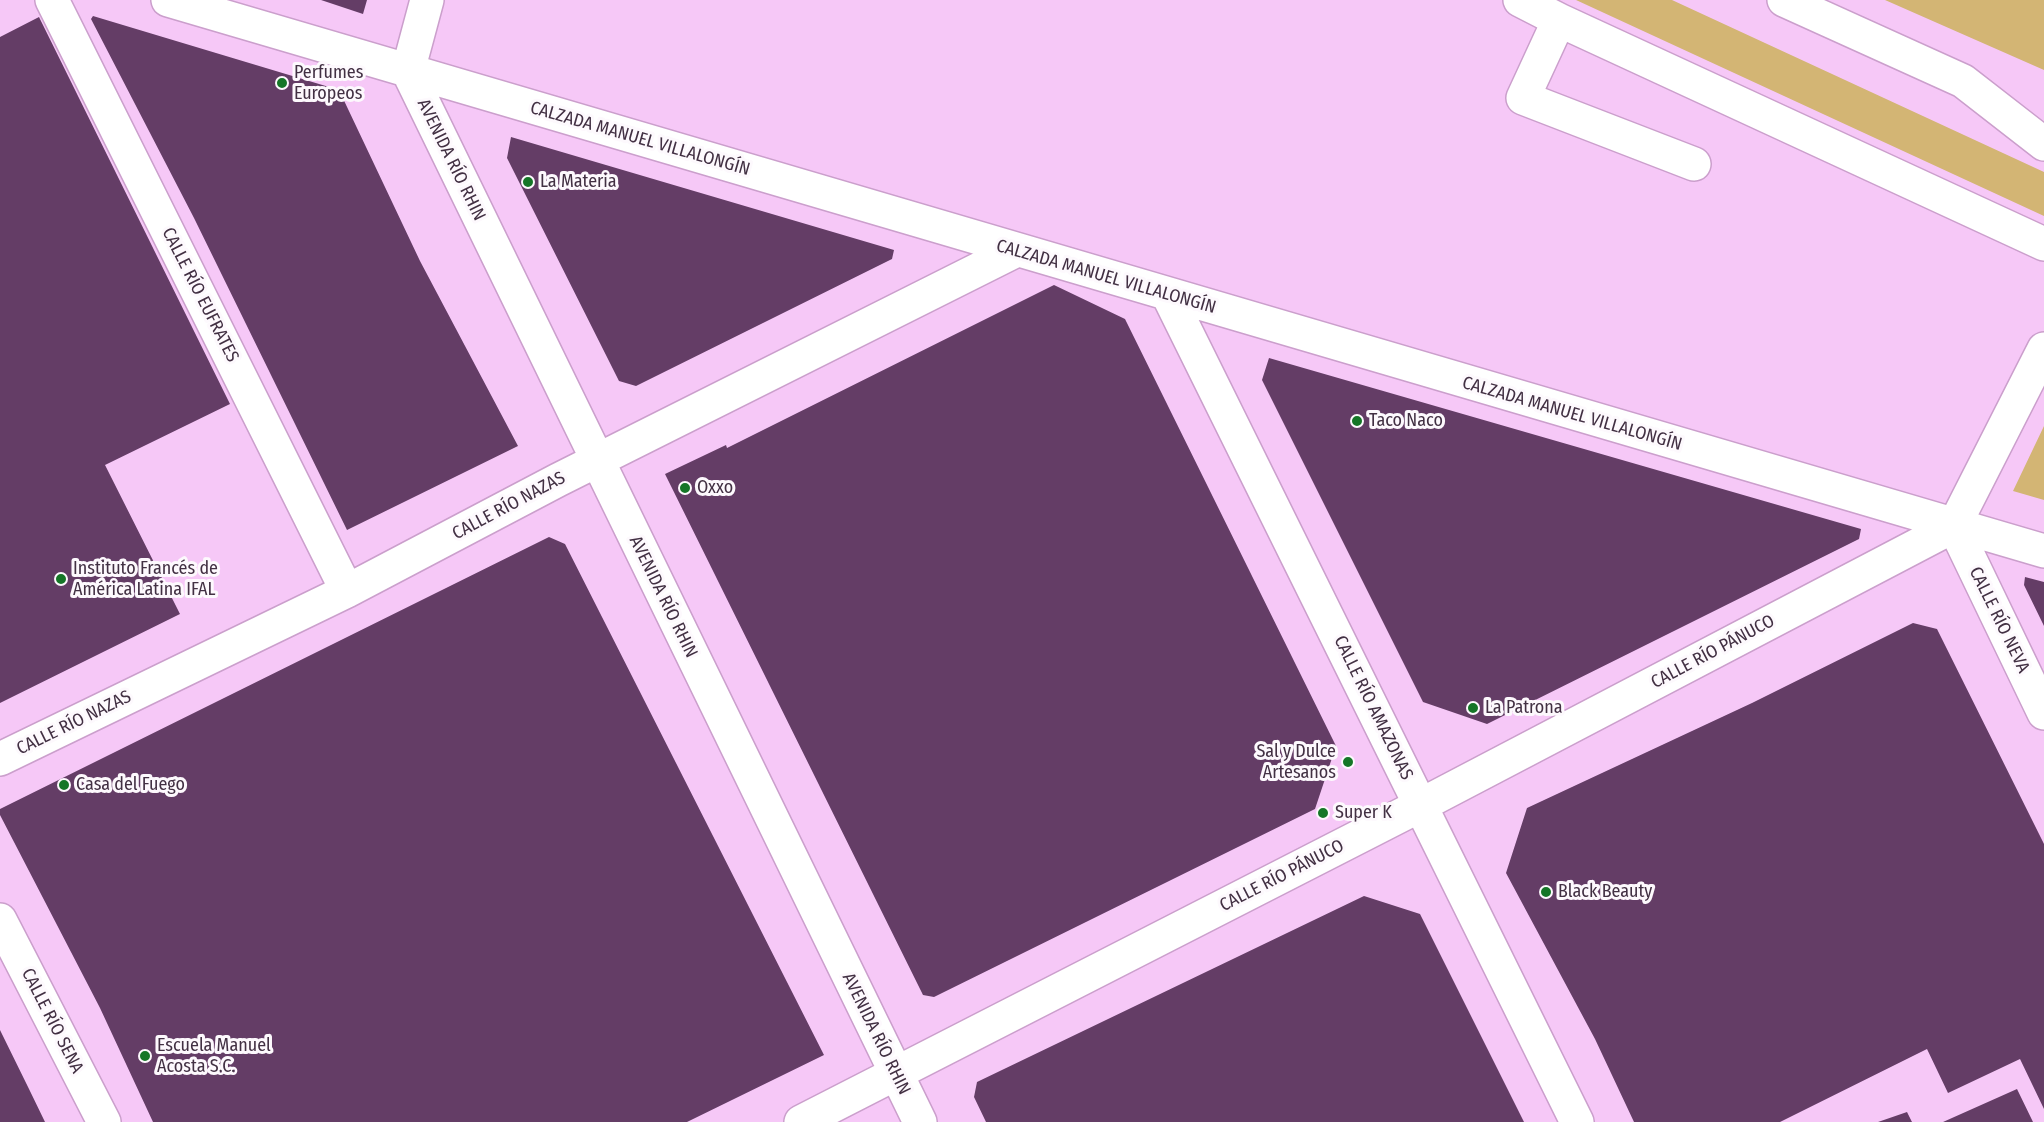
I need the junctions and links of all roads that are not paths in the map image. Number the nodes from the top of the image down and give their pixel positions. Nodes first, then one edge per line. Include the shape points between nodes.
1 (52, 0) edge
2 (168, 0) edge
3 (427, 0) edge
4 (1520, 0) edge
5 (1784, 0) edge
6 (1559, 20) junction
7 (408, 71) junction
8 (2044, 144) edge
9 (1694, 164) dead end
10 (2044, 244) edge
11 (1017, 250) junction
12 (1168, 295) junction
13 (2044, 349) edge
14 (597, 461) junction
15 (1953, 526) junction
16 (2044, 551) edge
17 (347, 591) junction
18 (2044, 713) edge
19 (0, 759) edge
20 (1421, 805) junction
21 (0, 920) edge
22 (896, 1075) junction
23 (104, 1122) edge
24 (801, 1122) edge
25 (920, 1122) edge
26 (1577, 1122) edge

1 - 17 street, CALLE RÍO EUFRATES
2 - 7 street, CALZADA MANUEL VILLALONGÍN
3 - 7 street
4 - 6 street
5 - 8 street via 1964,81
6 - 9 street via 1523,98
6 - 10 street
7 - 11 street, CALZADA MANUEL VILLALONGÍN
7 - 14 street, AVENIDA RÍO RHIN
11 - 12 street, CALZADA MANUEL VILLALONGÍN
11 - 14 street, CALLE RÍO NAZAS
12 - 15 street, CALZADA MANUEL VILLALONGÍN
12 - 20 street, CALLE RÍO AMAZONAS
13 - 15 street
14 - 17 street, CALLE RÍO NAZAS
14 - 22 street, AVENIDA RÍO RHIN
15 - 16 street, CALZADA MANUEL VILLALONGÍN
15 - 18 street, CALLE RÍO NEVA
15 - 20 street, CALLE RÍO PÁNUCO
17 - 19 street, CALLE RÍO NAZAS
20 - 22 street, CALLE RÍO PÁNUCO
20 - 26 street, CALLE RÍO AMAZONAS
21 - 23 street, CALLE RÍO SENA
22 - 24 street, CALLE RÍO PÁNUCO
22 - 25 street, AVENIDA RÍO RHIN

